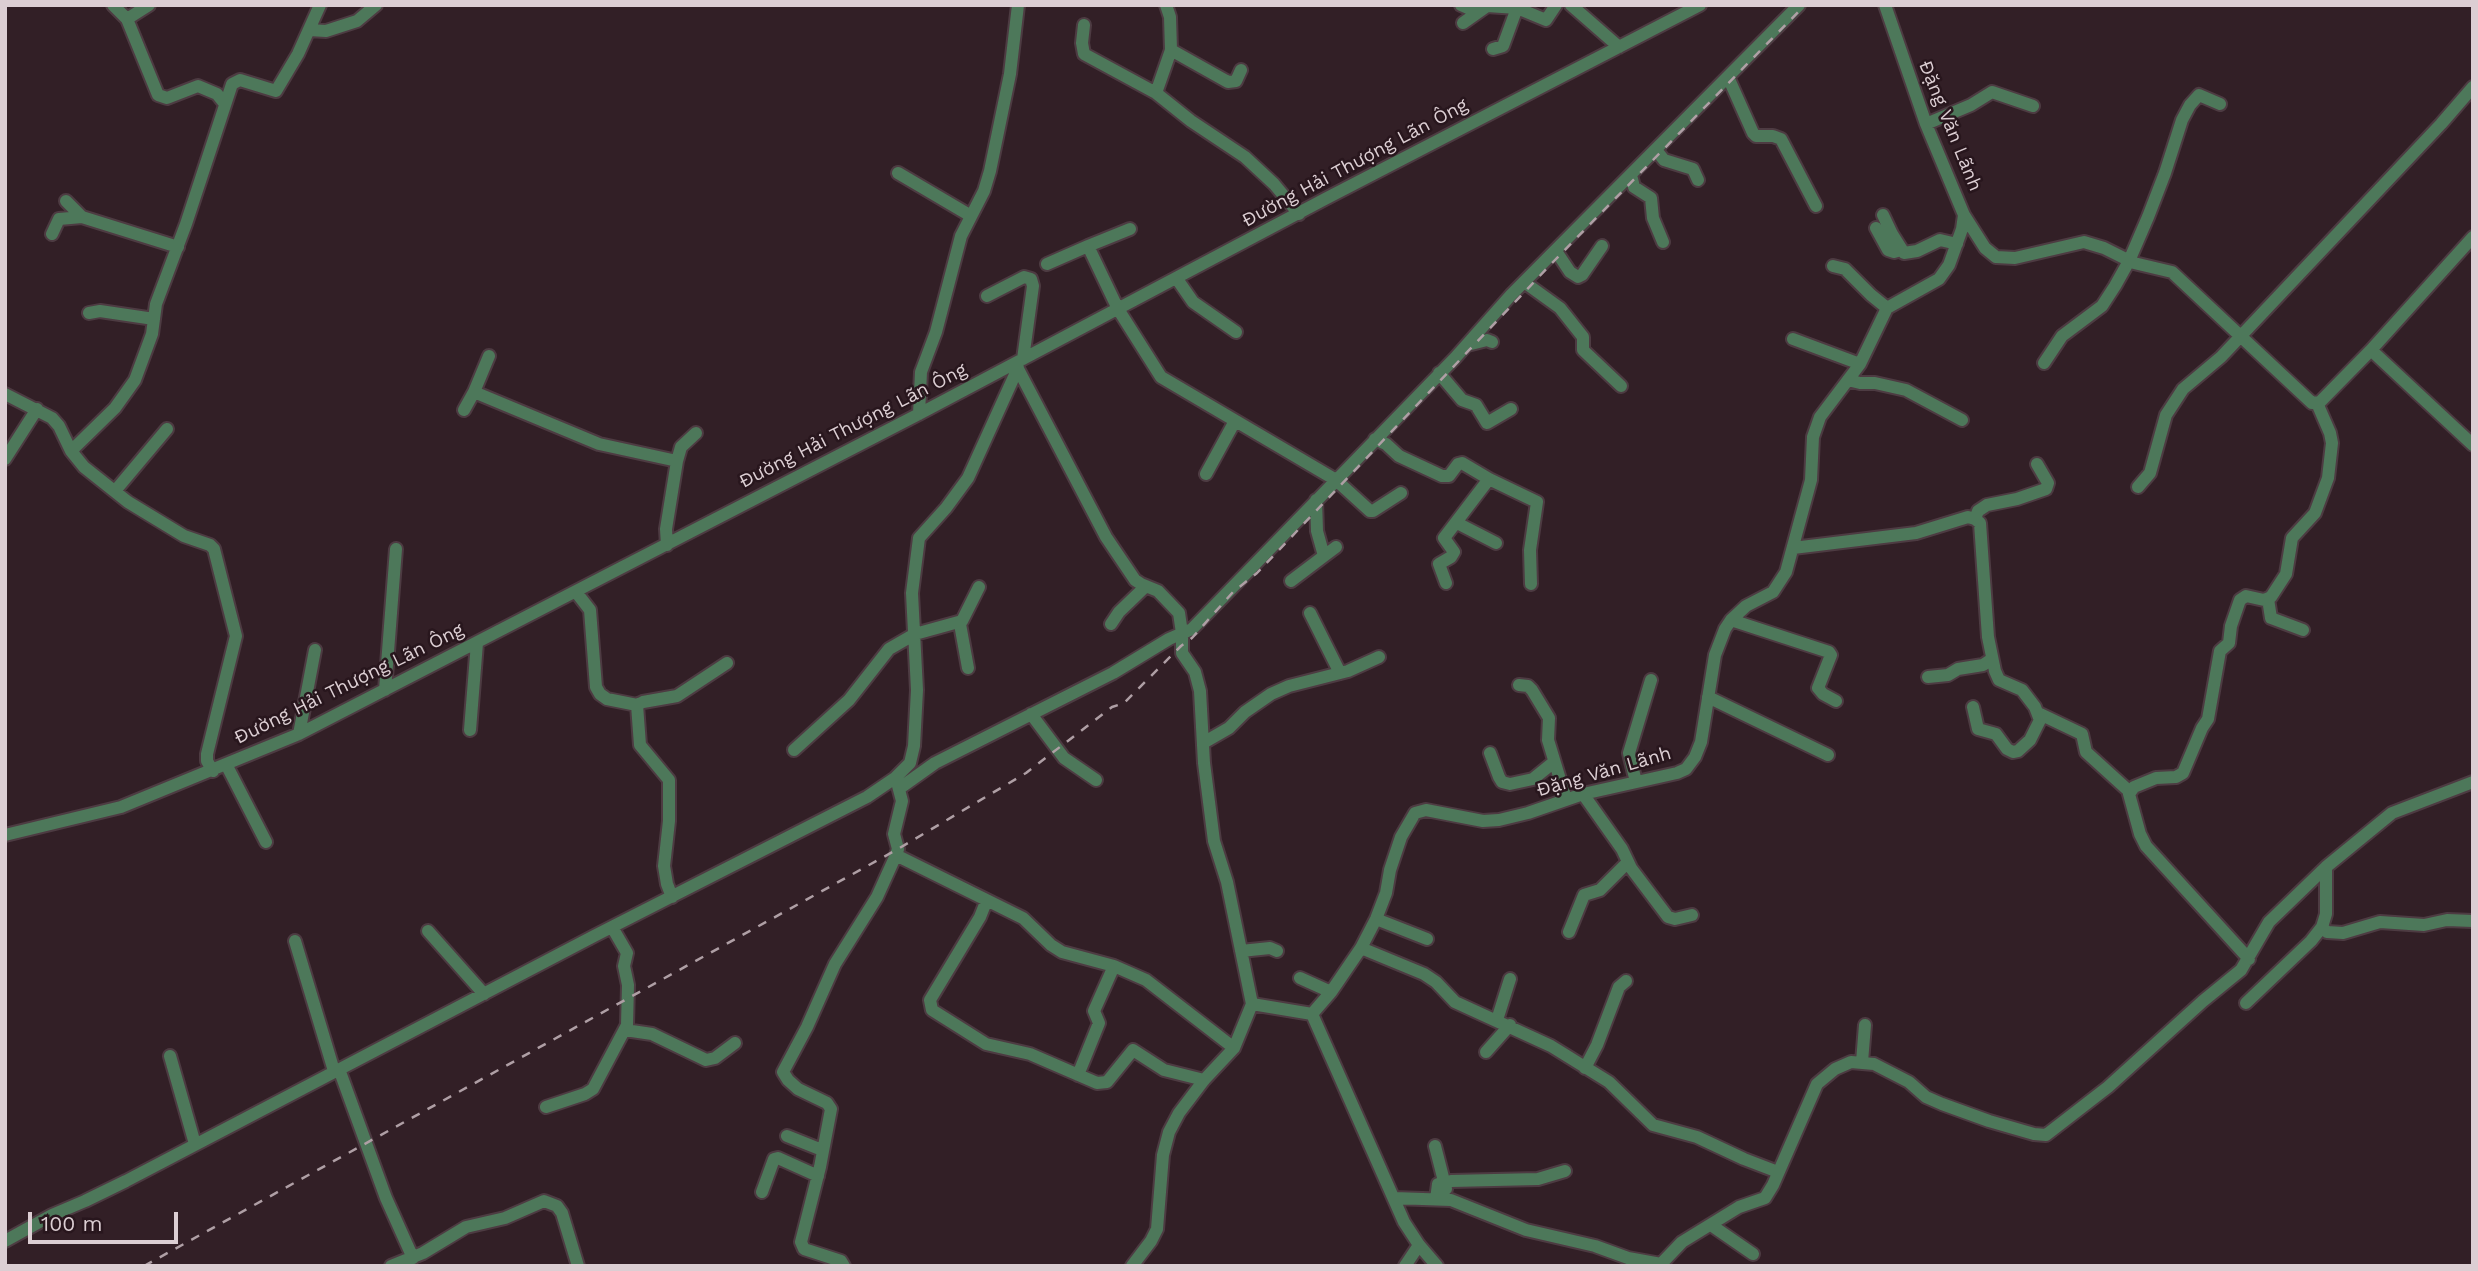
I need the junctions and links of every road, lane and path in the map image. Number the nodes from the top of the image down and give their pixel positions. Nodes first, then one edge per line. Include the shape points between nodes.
1 (113, 5) edge
2 (149, 5) edge
3 (320, 5) edge
4 (376, 5) edge
5 (1018, 5) edge
6 (1166, 5) edge
7 (1461, 5) edge
8 (1556, 5) edge
9 (1571, 5) edge
10 (1700, 5) edge
11 (1799, 5) edge
12 (1885, 5) edge
13 (1517, 8) junction
14 (1477, 12) junction
15 (127, 19) junction
16 (1463, 23) dead end
17 (1084, 25) dead end
18 (309, 30) junction
19 (1619, 47) junction
20 (1493, 49) dead end
21 (1171, 50) junction
22 (1241, 70) dead end
23 (1728, 77) junction
24 (2473, 87) edge
25 (1156, 93) junction
26 (225, 104) junction
27 (2220, 104) dead end
28 (2033, 106) dead end
29 (1926, 124) junction
30 (1656, 150) junction
31 (898, 173) dead end
32 (1631, 175) junction
33 (1698, 180) dead end
34 (66, 201) dead end
35 (1816, 206) dead end
36 (1299, 214) junction
37 (1883, 215) dead end
38 (1964, 215) junction
39 (971, 216) junction
40 (82, 217) junction
41 (1876, 228) dead end
42 (1130, 229) dead end
43 (52, 234) dead end
44 (2473, 237) edge
45 (1664, 242) dead end
46 (1957, 244) junction
47 (1088, 246) junction
48 (1602, 246) dead end
49 (178, 247) junction
50 (1901, 250) junction
51 (1556, 251) junction
52 (2129, 261) junction
53 (1046, 264) dead end
54 (1833, 266) dead end
55 (1177, 279) junction
56 (1524, 282) junction
57 (987, 296) dead end
58 (1887, 308) junction
59 (1118, 309) junction
60 (89, 313) dead end
61 (154, 319) junction
62 (1236, 332) dead end
63 (2239, 336) junction
64 (1793, 339) dead end
65 (1492, 342) dead end
66 (1466, 345) junction
67 (2371, 350) junction
68 (489, 356) dead end
69 (1018, 363) junction
70 (2044, 363) dead end
71 (1860, 365) junction
72 (1440, 373) junction
73 (1848, 380) junction
74 (1622, 386) dead end
75 (474, 392) junction
76 (5, 394) edge
77 (2317, 403) junction
78 (37, 409) junction
79 (1511, 409) dead end
80 (464, 410) dead end
81 (919, 414) junction
82 (1235, 421) junction
83 (1962, 421) dead end
84 (167, 429) dead end
85 (696, 433) dead end
86 (1376, 439) junction
87 (2473, 446) edge
88 (71, 451) junction
89 (5, 459) edge
90 (677, 461) junction
91 (2037, 464) dead end
92 (1206, 474) dead end
93 (1489, 479) junction
94 (1336, 480) junction
95 (2138, 487) dead end
96 (115, 491) junction
97 (1401, 494) dead end
98 (1316, 500) junction
99 (1975, 519) junction
100 (1457, 523) junction
101 (1496, 543) dead end
102 (667, 545) junction
103 (1336, 547) dead end
104 (1793, 548) junction
105 (396, 549) dead end
106 (1324, 556) junction
107 (1291, 581) dead end
108 (1446, 583) dead end
109 (1531, 584) dead end
110 (1146, 586) junction
111 (979, 587) dead end
112 (576, 592) junction
113 (2268, 599) junction
114 (1310, 613) dead end
115 (1731, 620) junction
116 (960, 624) junction
117 (1111, 624) dead end
118 (2303, 630) dead end
119 (1182, 633) junction
120 (915, 634) junction
121 (477, 643) junction
122 (315, 650) dead end
123 (1378, 657) dead end
124 (1992, 659) junction
125 (727, 663) dead end
126 (968, 668) dead end
127 (1340, 673) junction
128 (1928, 677) dead end
129 (1651, 680) dead end
130 (1519, 685) dead end
131 (385, 691) junction
132 (1708, 697) junction
133 (1836, 701) dead end
134 (637, 705) junction
135 (1973, 707) dead end
136 (2039, 713) junction
137 (1031, 714) junction
138 (470, 730) dead end
139 (299, 734) junction
140 (1203, 743) junction
141 (794, 750) dead end
142 (1490, 753) dead end
143 (1828, 755) dead end
144 (1554, 762) junction
145 (227, 766) junction
146 (213, 771) junction
147 (1096, 780) dead end
148 (1636, 782) junction
149 (2473, 782) edge
150 (897, 783) junction
151 (2130, 792) junction
152 (1583, 794) junction
153 (1566, 799) junction
154 (5, 835) edge
155 (266, 842) dead end
156 (896, 855) junction
157 (1629, 862) junction
158 (2326, 867) junction
159 (673, 897) junction
160 (986, 902) junction
161 (1692, 915) dead end
162 (1376, 919) junction
163 (2473, 921) edge
164 (612, 927) junction
165 (2322, 927) junction
166 (428, 931) dead end
167 (1569, 932) dead end
168 (1427, 939) dead end
169 (295, 942) dead end
170 (1361, 948) junction
171 (1241, 951) junction
172 (1277, 951) dead end
173 (2249, 959) junction
174 (1114, 966) junction
175 (1300, 978) dead end
176 (1510, 979) dead end
177 (1626, 981) dead end
178 (1331, 992) junction
179 (484, 994) junction
180 (2246, 1003) dead end
181 (1252, 1004) junction
182 (1312, 1014) junction
183 (1497, 1020) junction
184 (1510, 1026) junction
185 (1865, 1026) dead end
186 (625, 1030) junction
187 (734, 1043) dead end
188 (1234, 1048) junction
189 (1486, 1052) dead end
190 (170, 1056) dead end
191 (1862, 1062) junction
192 (1585, 1068) junction
193 (337, 1070) junction
194 (1078, 1075) junction
195 (1204, 1080) junction
196 (546, 1107) dead end
197 (787, 1136) dead end
198 (195, 1144) junction
199 (1435, 1146) dead end
200 (822, 1150) junction
201 (1565, 1171) dead end
202 (1778, 1172) junction
203 (817, 1176) junction
204 (1444, 1183) junction
205 (762, 1192) dead end
206 (1394, 1198) junction
207 (1436, 1199) junction
208 (1451, 1200) junction
209 (1711, 1225) junction
210 (5, 1241) edge
211 (1419, 1245) junction
212 (1753, 1254) dead end
213 (413, 1258) junction
214 (391, 1266) edge
215 (578, 1266) edge
216 (844, 1266) edge
217 (1132, 1266) edge
218 (1405, 1266) edge
219 (1437, 1266) edge

1 - 15 street
2 - 15 street
3 - 18 street
4 - 18 street via 357,20 326,31
5 - 39 street via 1000,130 984,191
6 - 21 street
7 - 14 street
8 - 13 street via 1546,20
9 - 19 street
10 - 19 street, Đường Hải Thượng Lãn Ông
11 - 23 street
12 - 29 street, Đặng Văn Lãnh
13 - 14 street via 1487,6
13 - 20 street via 1503,46
14 - 16 street
15 - 26 street via 160,97 198,86 217,94
17 - 25 street via 1084,54
18 - 26 street via 276,90 236,80
19 - 36 street, Đường Hải Thượng Lãn Ông
21 - 22 street via 1227,82 1236,81
21 - 25 street
23 - 30 street
23 - 35 street via 1753,133 1781,139
24 - 63 street
25 - 36 street via 1245,157
26 - 49 street
27 - 52 street via 2199,95 2190,105
28 - 29 street via 1992,92
29 - 38 street, Đặng Văn Lãnh
30 - 32 street
30 - 33 street via 1664,160 1693,169
31 - 39 street
32 - 45 street via 1634,187 1651,198 1653,218
32 - 51 street
34 - 40 street
36 - 55 street, Đường Hải Thượng Lãn Ông
37 - 50 street
38 - 46 street, Đặng Văn Lãnh
38 - 52 street via 1996,257 2015,258 2084,242
39 - 81 street via 921,372
40 - 43 street via 59,219
40 - 49 street
41 - 50 street via 1888,250
42 - 47 street
44 - 67 street
46 - 50 street via 1940,240 1910,253
46 - 58 street, Đặng Văn Lãnh via 1949,265 1934,284
47 - 53 street
47 - 59 street
48 - 51 street via 1578,277
49 - 61 street
51 - 56 street
52 - 63 street via 2176,274
52 - 70 street via 2102,306 2062,336
54 - 58 street via 1845,269
55 - 59 street, Đường Hải Thượng Lãn Ông
55 - 62 street via 1193,302
56 - 66 street
56 - 74 street via 1560,308 1583,337 1583,350
57 - 69 street via 1024,277 1031,279
58 - 71 street, Đặng Văn Lãnh
59 - 69 street, Đường Hải Thượng Lãn Ông
59 - 82 street via 1161,377
60 - 61 street
61 - 88 street via 131,388
63 - 77 street via 2307,400
63 - 95 street via 2176,397 2166,415 2150,473
64 - 71 street
65 - 66 street
66 - 72 street
67 - 77 street
67 - 87 street
68 - 75 street
69 - 81 street, Đường Hải Thượng Lãn Ông
69 - 110 street via 1106,537 1135,580
69 - 120 street via 968,478 919,538 913,583
71 - 73 street, Đặng Văn Lãnh
72 - 79 street via 1462,400 1476,405 1488,423
72 - 86 street
73 - 83 street via 1906,390
73 - 104 street, Đặng Văn Lãnh via 1816,425 1811,480
75 - 80 street
75 - 90 street via 599,444
76 - 78 street
77 - 113 street via 2332,443 2328,478 2315,513 2292,538 2286,574
78 - 88 street via 56,422
78 - 89 street
81 - 102 street, Đường Hải Thượng Lãn Ông
82 - 92 street
82 - 94 street
84 - 96 street
85 - 90 street via 681,447
86 - 93 street via 1399,456 1443,476 1462,463
86 - 94 street
88 - 96 street
90 - 102 street
91 - 99 street via 2048,483 2046,489 1987,505
93 - 100 street
93 - 109 street via 1537,502
94 - 97 street via 1370,511
94 - 98 street
96 - 146 street via 184,536 210,545 215,553 236,636 207,754
98 - 106 street
98 - 119 street via 1192,629
99 - 104 street via 1968,517 1916,533
99 - 124 street via 1980,523
100 - 101 street
100 - 108 street via 1444,538 1454,552 1439,565
102 - 112 street, Đường Hải Thượng Lãn Ông
103 - 106 street
104 - 115 street, Đặng Văn Lãnh via 1786,572 1773,592
105 - 131 street
106 - 107 street
110 - 117 street
110 - 119 street via 1158,591 1179,613
111 - 116 street
112 - 121 street, Đường Hải Thượng Lãn Ông
112 - 134 street via 590,610 596,687 607,699
113 - 118 street via 2271,618
113 - 151 street via 2246,596 2241,600 2229,643 2220,651 2208,719 2183,774 2156,778
114 - 127 street
115 - 132 street, Đặng Văn Lãnh via 1719,642
115 - 133 street via 1829,652 1818,688
116 - 120 street
116 - 126 street
119 - 137 street
119 - 140 street via 1182,653 1199,683
120 - 141 street via 884,653 849,700
120 - 150 street via 912,758
121 - 131 street, Đường Hải Thượng Lãn Ông
121 - 138 street
122 - 139 street
123 - 127 street
124 - 128 street
124 - 136 street via 1999,680 2022,690
125 - 134 street via 677,696
127 - 140 street via 1271,694
129 - 148 street via 1629,753
130 - 144 street via 1532,690 1549,718
131 - 139 street, Đường Hải Thượng Lãn Ông
132 - 143 street
132 - 148 street, Đặng Văn Lãnh via 1701,742 1692,762 1677,774
134 - 159 street via 640,745 668,780 664,866
135 - 136 street via 1978,729 1996,734 2013,752 2033,736
136 - 151 street via 2082,734 2086,752
137 - 147 street via 1064,758
137 - 150 street via 935,763 917,778
139 - 145 street, Đường Hải Thượng Lãn Ông
140 - 171 street via 1214,841
142 - 144 street via 1502,782 1533,779
144 - 153 street
145 - 146 street, Đường Hải Thượng Lãn Ông
145 - 155 street
146 - 154 street, Đường Hải Thượng Lãn Ông via 114,810
148 - 152 street, Đặng Văn Lãnh
149 - 158 street via 2392,813
150 - 156 street via 901,807 894,834
150 - 159 street
151 - 173 street via 2146,846
152 - 153 street, Đặng Văn Lãnh
152 - 157 street
153 - 162 street, Đặng Văn Lãnh via 1499,820 1426,810 1415,813 1401,837
156 - 160 street
156 - 200 street via 877,897 835,964 783,1072 798,1089 830,1106
157 - 161 street via 1668,917
157 - 167 street via 1600,890 1584,895
158 - 165 street
158 - 173 street via 2269,922
159 - 164 street
160 - 174 street via 1023,918 1062,952
160 - 194 street via 930,1006 986,1044 1030,1054
162 - 168 street
162 - 170 street, Đặng Văn Lãnh
163 - 165 street via 2380,922 2343,933
164 - 179 street
164 - 186 street via 627,953 629,1018
165 - 180 street
166 - 179 street
169 - 193 street
170 - 178 street, Đặng Văn Lãnh
170 - 183 street via 1431,978 1455,1002
171 - 172 street
171 - 181 street
173 - 191 street via 2108,1087 2046,1135 1942,1104 1894,1073
174 - 188 street via 1146,980
174 - 194 street via 1094,1011 1099,1023
175 - 178 street
176 - 183 street
177 - 192 street via 1619,987
178 - 182 street, Đặng Văn Lãnh
179 - 193 street
181 - 182 street
181 - 188 street
182 - 206 street
183 - 184 street
184 - 189 street
184 - 192 street
185 - 191 street
186 - 187 street via 652,1034 706,1060
186 - 196 street via 593,1090
188 - 195 street
190 - 198 street
191 - 202 street via 1835,1069 1817,1084
192 - 202 street via 1609,1083 1653,1125 1697,1137
193 - 198 street
193 - 213 street
194 - 195 street via 1107,1082 1133,1050 1164,1070
195 - 217 street via 1169,1132 1157,1229
197 - 200 street
198 - 210 street
199 - 204 street
200 - 203 street
201 - 204 street via 1538,1179
202 - 209 street via 1765,1198 1739,1207
203 - 205 street via 774,1159
203 - 216 street via 802,1246
204 - 207 street via 1438,1184
204 - 208 street
206 - 207 street
206 - 211 street
207 - 208 street
208 - 209 street via 1526,1230 1658,1264
209 - 212 street
211 - 218 street
211 - 219 street
213 - 214 street
213 - 215 street via 466,1227 505,1218 544,1201 562,1213

